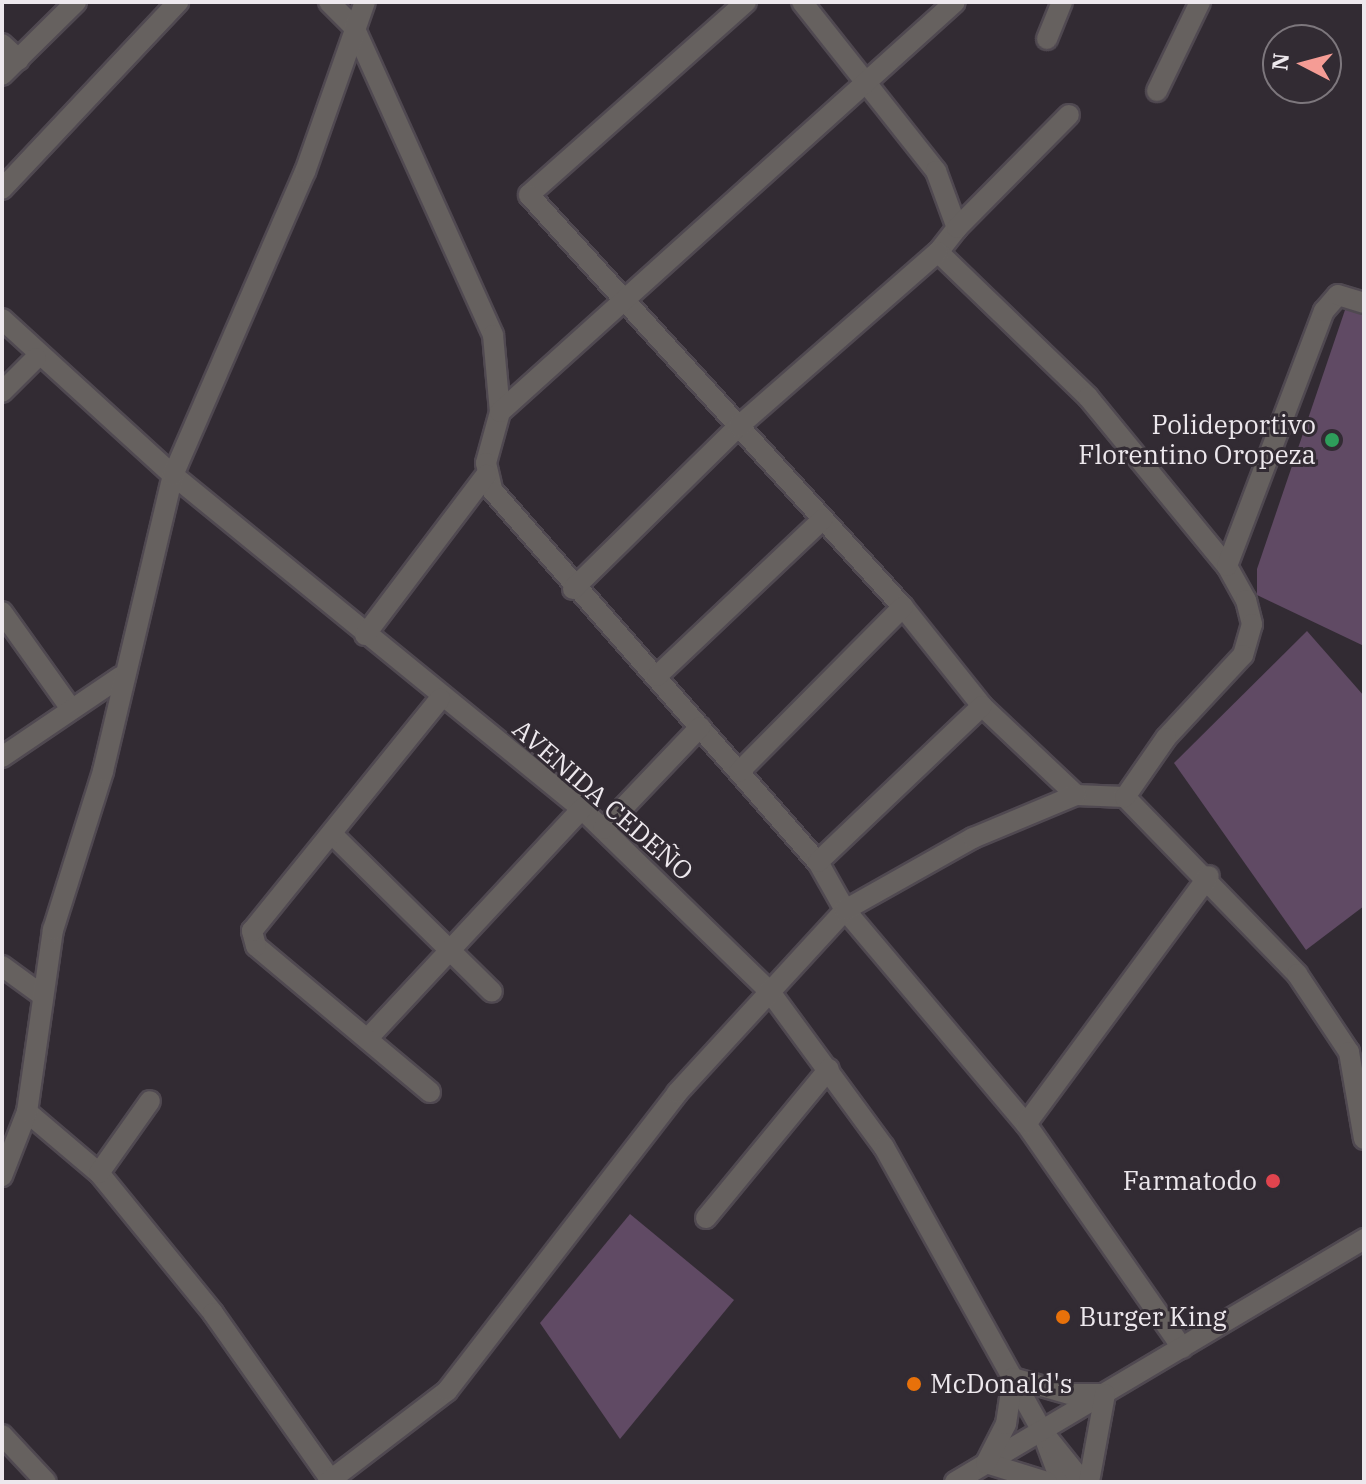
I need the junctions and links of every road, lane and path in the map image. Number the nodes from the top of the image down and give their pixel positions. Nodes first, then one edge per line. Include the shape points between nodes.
1 (76, 2) edge
2 (178, 2) edge
3 (329, 2) edge
4 (365, 2) edge
5 (746, 2) edge
6 (802, 2) edge
7 (955, 2) edge
8 (1062, 2) edge
9 (1200, 2) edge
10 (354, 27) junction
11 (1047, 39) dead end
12 (2, 44) edge
13 (19, 60) junction
14 (2, 75) edge
15 (872, 82) junction
16 (1157, 91) dead end
17 (1069, 115) dead end
18 (2, 189) edge
19 (957, 228) junction
20 (938, 252) junction
21 (1364, 303) edge
22 (624, 304) junction
23 (2, 319) edge
24 (36, 358) junction
25 (2, 392) edge
26 (500, 412) junction
27 (739, 426) junction
28 (173, 475) junction
29 (486, 475) junction
30 (823, 519) junction
31 (1227, 566) junction
32 (573, 589) junction
33 (903, 607) junction
34 (2, 612) edge
35 (365, 635) junction
36 (657, 676) junction
37 (120, 677) junction
38 (440, 699) junction
39 (69, 706) junction
40 (982, 706) junction
41 (700, 727) junction
42 (2, 757) edge
43 (739, 772) junction
44 (1076, 795) junction
45 (1125, 797) junction
46 (582, 809) junction
47 (603, 829) junction
48 (333, 835) junction
49 (818, 862) junction
50 (1209, 876) junction
51 (845, 910) junction
52 (446, 951) junction
53 (2, 966) edge
54 (492, 992) dead end
55 (770, 992) junction
56 (39, 993) junction
57 (370, 1036) junction
58 (829, 1069) junction
59 (430, 1092) dead end
60 (150, 1101) dead end
61 (27, 1112) junction
62 (1026, 1124) junction
63 (1364, 1139) edge
64 (99, 1173) junction
65 (2, 1176) edge
66 (706, 1218) dead end
67 (1364, 1239) edge
68 (1182, 1348) junction
69 (1013, 1378) junction
70 (1105, 1394) junction
71 (1042, 1431) junction
72 (2, 1435) edge
73 (986, 1463) junction
74 (331, 1481) edge
75 (46, 1482) edge
76 (955, 1482) edge
77 (1047, 1482) edge
78 (1061, 1482) edge
79 (1083, 1482) edge
80 (1089, 1482) edge

1 - 13 street
2 - 18 street
3 - 10 street
4 - 10 street
5 - 22 street via 529,195
6 - 15 street
7 - 15 street
8 - 11 street
9 - 16 street
10 - 26 street via 493,335
10 - 28 street via 305,172
12 - 13 street
13 - 14 street
15 - 19 street via 936,171
15 - 22 street
17 - 19 street
19 - 20 street
20 - 27 street
20 - 31 street via 1088,397
21 - 31 street via 1338,295 1324,311
22 - 26 street
22 - 27 street
23 - 24 street, AVENIDA CEDEÑO
24 - 25 street
24 - 28 street, AVENIDA CEDEÑO
26 - 29 street
27 - 30 street
27 - 32 street
28 - 35 street, AVENIDA CEDEÑO
28 - 37 street
29 - 32 street
29 - 35 street
30 - 33 street
30 - 36 street
31 - 45 street via 1252,624 1243,655 1166,738
32 - 36 street
33 - 40 street
33 - 43 street
34 - 39 street
35 - 38 street, AVENIDA CEDEÑO
36 - 41 street
37 - 39 street
37 - 56 street via 103,771
38 - 46 street, AVENIDA CEDEÑO
38 - 48 street
39 - 42 street
40 - 44 street
40 - 49 street
41 - 43 street
41 - 47 street
43 - 49 street
44 - 45 street
44 - 51 street via 973,838
45 - 50 street
46 - 47 street, AVENIDA CEDEÑO
46 - 52 street
47 - 55 street, AVENIDA CEDEÑO
48 - 52 street
48 - 57 street via 252,938
49 - 51 street
50 - 62 street
50 - 63 street via 1297,974 1349,1052
51 - 55 street
51 - 62 street
52 - 54 street
52 - 57 street
53 - 56 street
55 - 58 street, AVENIDA CEDEÑO
55 - 74 street via 677,1093 447,1391
56 - 61 street
57 - 59 street
58 - 66 street
58 - 69 street, AVENIDA CEDEÑO via 884,1147
60 - 64 street
61 - 64 street
61 - 65 street
62 - 68 street
64 - 74 street via 213,1313
67 - 68 street
68 - 70 street
69 - 70 street via 1069,1394
69 - 71 street, AVENIDA CEDEÑO
69 - 73 street via 1006,1424
70 - 71 street
70 - 80 street
71 - 73 street
71 - 78 street
71 - 79 street
72 - 75 street
73 - 76 street
73 - 77 street

